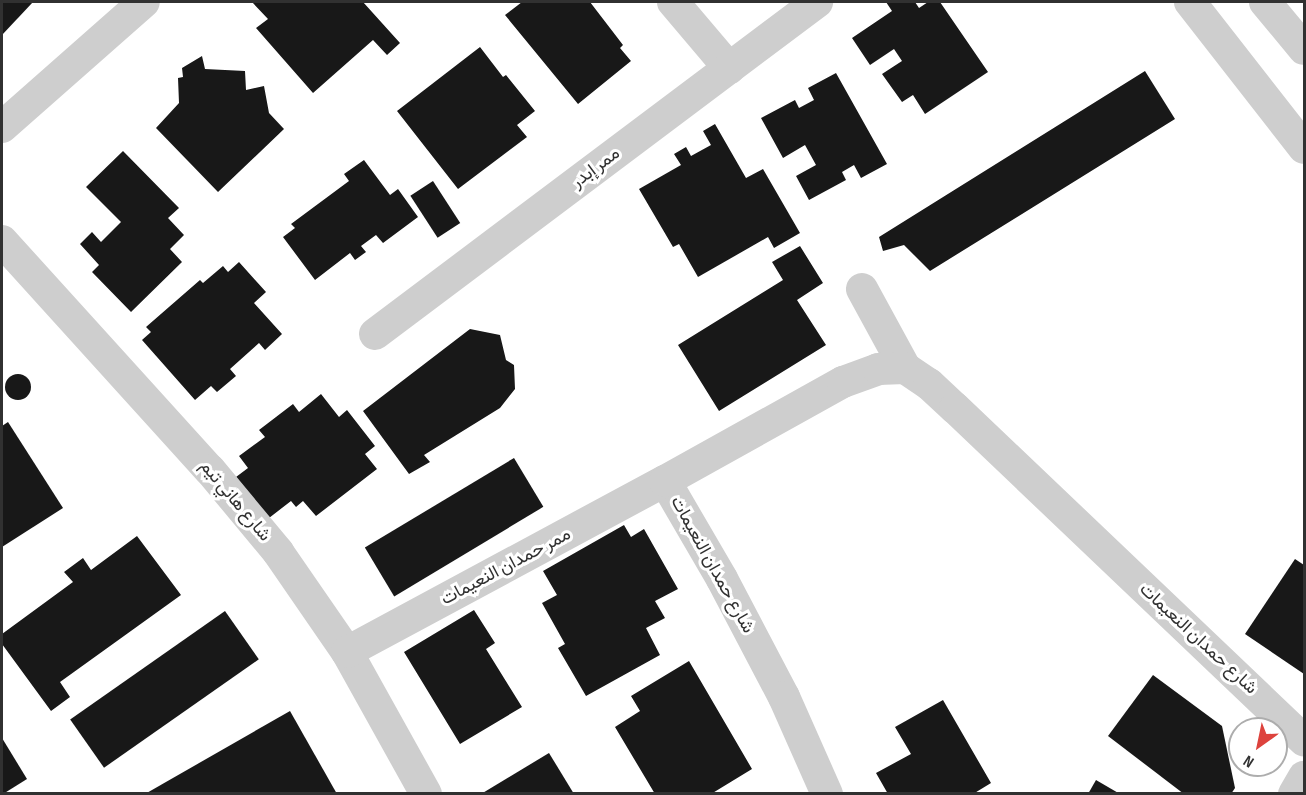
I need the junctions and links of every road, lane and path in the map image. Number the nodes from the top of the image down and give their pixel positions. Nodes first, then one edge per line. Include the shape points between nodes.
1 (144, 2) edge
2 (673, 2) edge
3 (817, 2) edge
4 (1190, 2) edge
5 (1266, 2) edge
6 (1305, 49) edge
7 (729, 68) junction
8 (2, 127) edge
9 (1305, 148) edge
10 (2, 240) edge
11 (862, 289) dead end
12 (375, 334) dead end
13 (905, 368) junction
14 (665, 482) junction
15 (347, 652) junction
16 (1305, 740) edge
17 (1305, 777) edge
18 (426, 794) edge
19 (827, 794) edge
20 (1294, 794) edge

1 - 8 street
2 - 7 street
3 - 7 street, ممر إبدر
4 - 9 street
5 - 6 street
7 - 12 street, ممر إبدر
10 - 15 street, شارع هاني تيم via 210,470 278,552
11 - 13 street, شارع حمدان النعيمات
13 - 14 street, شارع حمدان النعيمات via 878,369 843,382
13 - 16 street, شارع حمدان النعيمات via 955,408
14 - 15 street, ممر حمدان النعيمات
14 - 19 street, شارع حمدان النعيمات via 784,697
15 - 18 street, شارع هاني تيم
17 - 20 street

